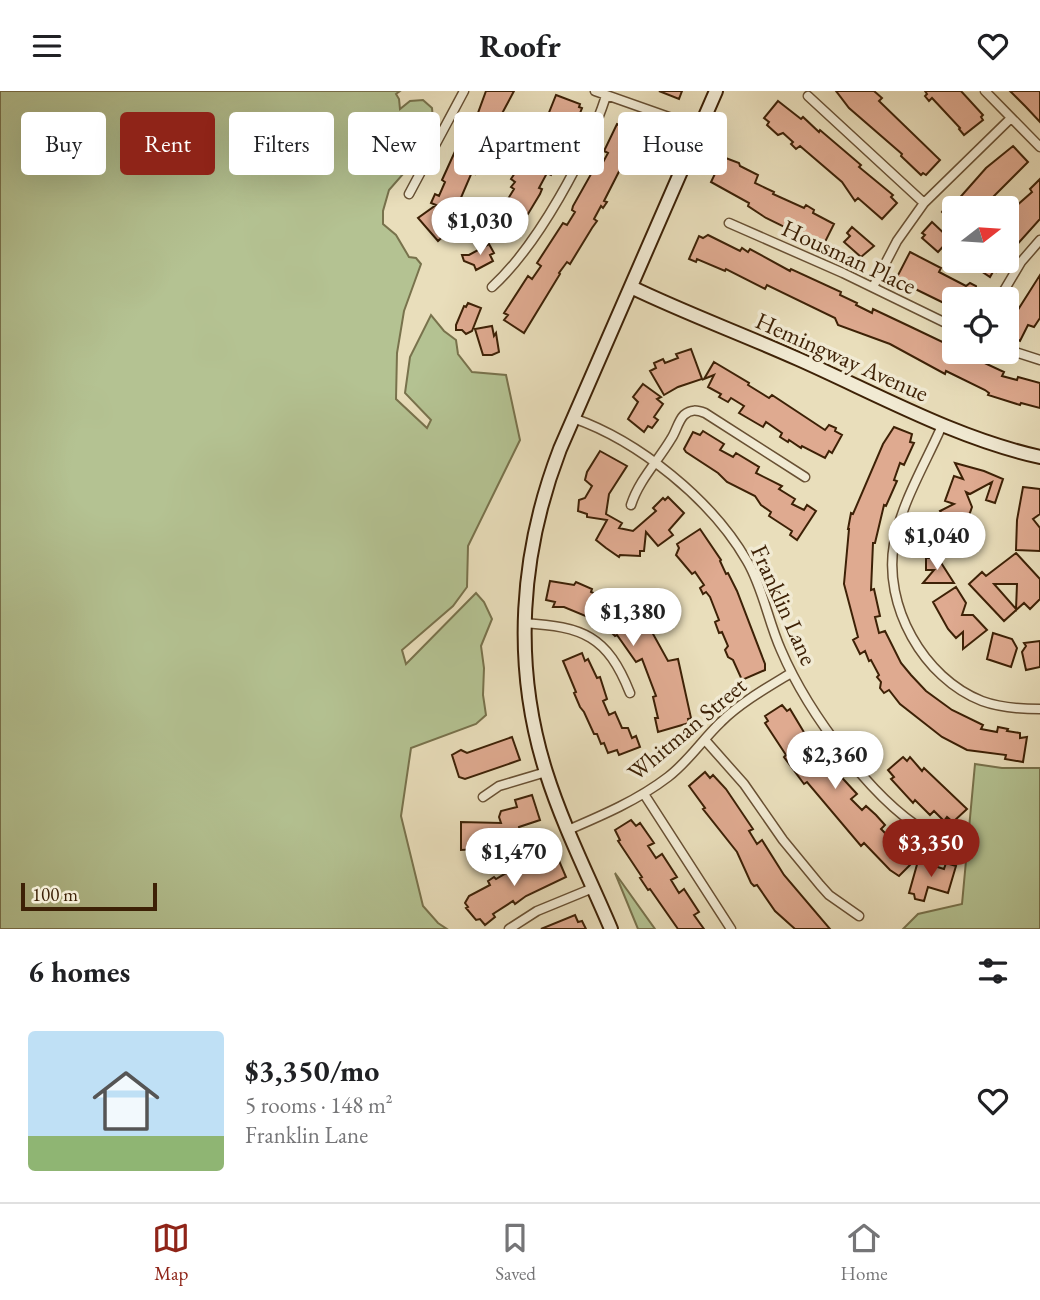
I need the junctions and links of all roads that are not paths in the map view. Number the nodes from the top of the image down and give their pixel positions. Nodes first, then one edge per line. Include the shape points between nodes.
1 (464, 91) edge
2 (595, 91) edge
3 (716, 91) edge
4 (985, 91) edge
5 (606, 96) junction
6 (808, 96) dead end
7 (653, 112) edge
8 (707, 112) edge
9 (1011, 118) junction
10 (1040, 147) edge
11 (680, 175) edge
12 (410, 194) dead end
13 (924, 203) junction
14 (729, 223) dead end
15 (1040, 240) edge
16 (873, 286) junction
17 (492, 287) dead end
18 (631, 287) junction
19 (1006, 287) edge
20 (942, 321) edge
21 (1019, 353) edge
22 (1040, 359) edge
23 (573, 418) junction
24 (941, 423) junction
25 (1040, 457) edge
26 (654, 463) junction
27 (805, 477) dead end
28 (631, 505) dead end
29 (524, 623) junction
30 (791, 673) junction
31 (630, 693) dead end
32 (1040, 709) edge
33 (705, 740) junction
34 (546, 772) junction
35 (643, 794) junction
36 (482, 797) dead end
37 (568, 830) junction
38 (934, 836) dead end
39 (593, 888) junction
40 (859, 916) dead end
41 (509, 929) edge
42 (611, 929) edge
43 (731, 929) edge

1 - 12 street
2 - 5 street
3 - 8 main road
4 - 9 street
5 - 7 street
5 - 17 street via 565,186 521,258
6 - 13 street
9 - 10 street
9 - 13 street
11 - 18 main road
13 - 16 street
14 - 16 street, Housman Place
15 - 19 street
16 - 20 street, Housman Place
18 - 23 main road
18 - 24 main road, Hemingway Avenue
21 - 22 street
23 - 26 street, Franklin Lane via 627,442
23 - 29 main road via 549,477 533,535
24 - 25 main road, Hemingway Avenue
24 - 32 street via 894,545 892,578 900,611 925,657 960,689 995,705
26 - 27 street via 686,413 700,411
26 - 28 street
26 - 30 street, Franklin Lane via 728,531 747,561
29 - 31 street via 573,629 593,639 607,651
29 - 34 main road via 531,714
30 - 33 street, Whitman Street via 722,721
30 - 38 street, Franklin Lane via 868,783 916,827
33 - 35 street, Whitman Street via 670,776
33 - 40 street via 744,784 811,876
34 - 36 street via 499,786
34 - 37 main road
35 - 37 street, Whitman Street
35 - 43 street
37 - 39 main road
39 - 41 street via 537,911
39 - 42 main road

